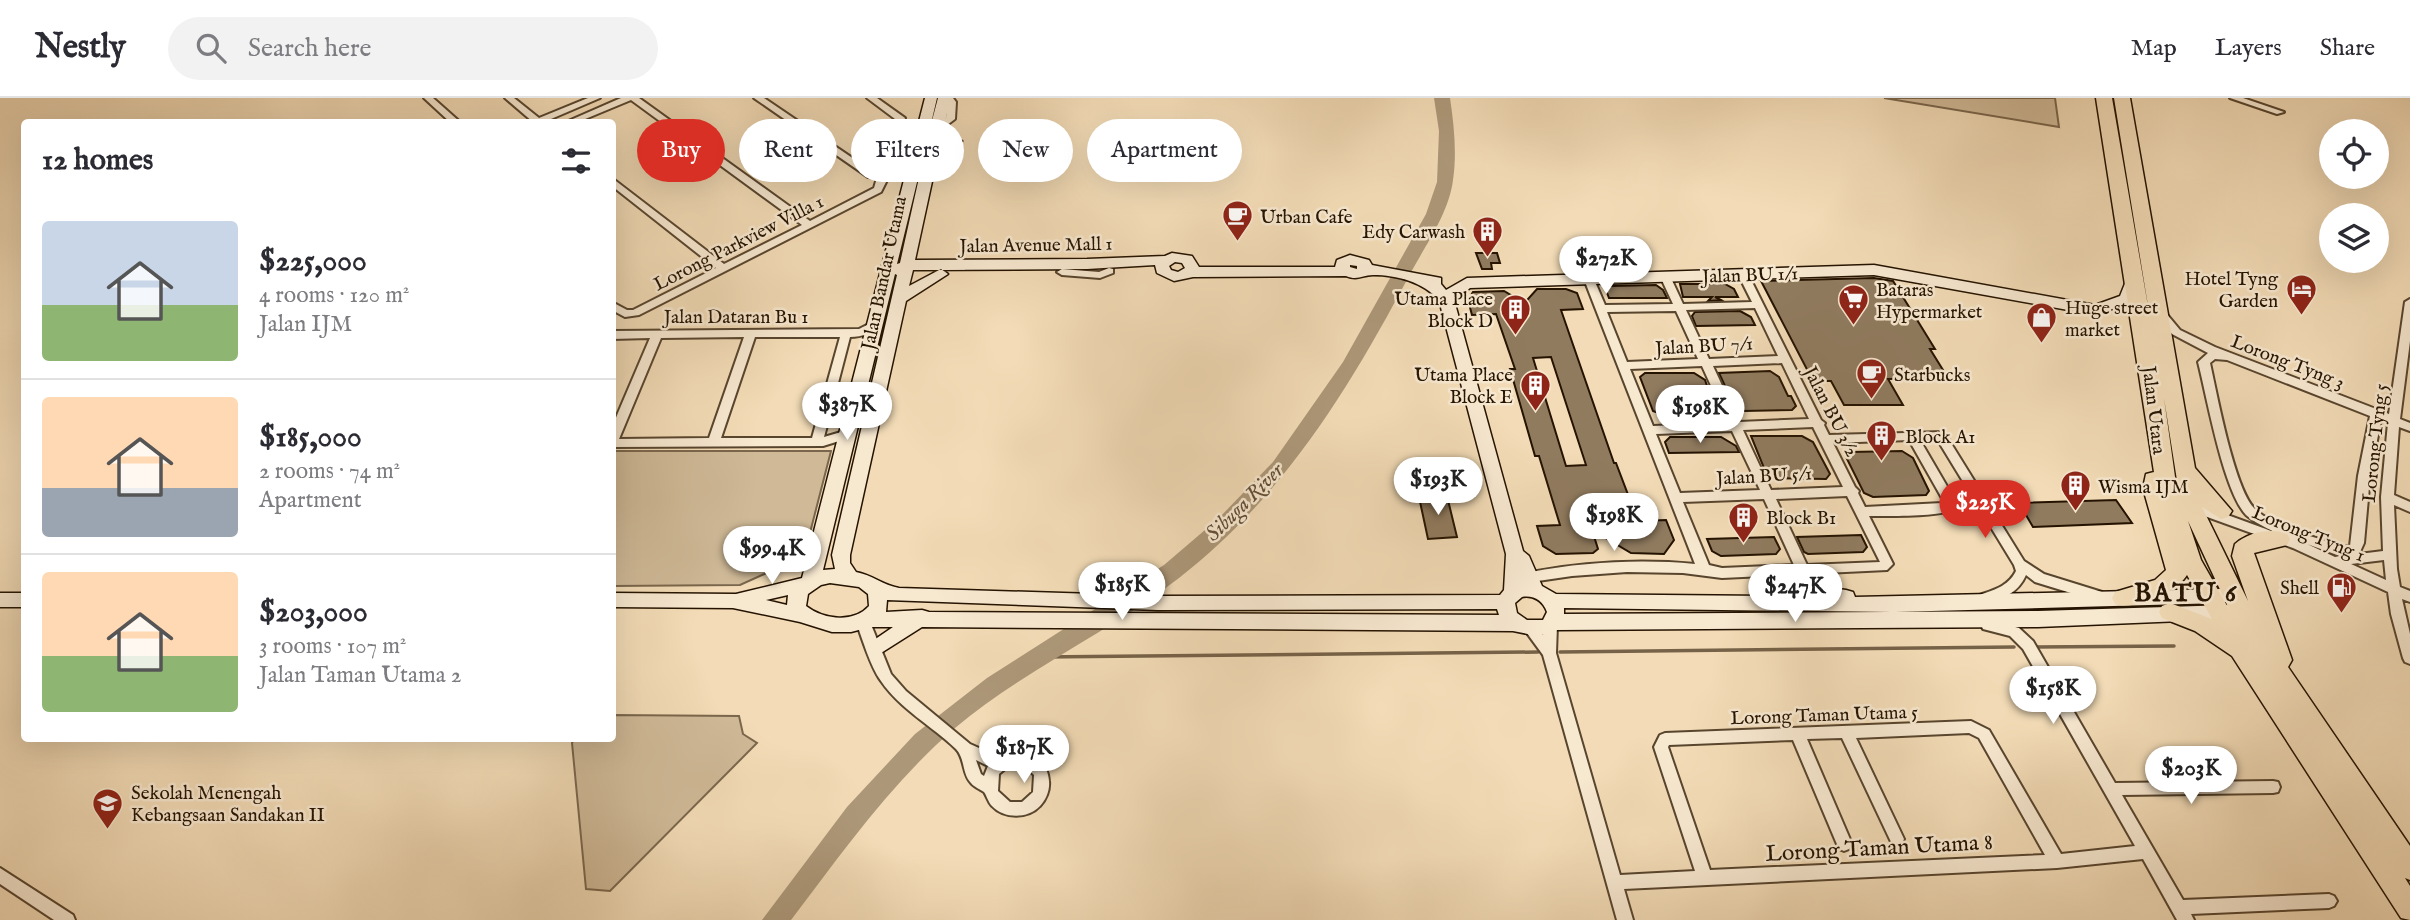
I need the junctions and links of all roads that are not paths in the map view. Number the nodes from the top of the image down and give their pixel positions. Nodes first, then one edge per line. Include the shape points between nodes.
1 (428, 98) edge
2 (509, 98) edge
3 (596, 98) edge
4 (631, 98) edge
5 (758, 98) edge
6 (872, 98) edge
7 (930, 98) edge
8 (946, 98) edge
9 (2104, 98) edge
10 (2234, 98) edge
11 (2123, 103) edge
12 (2280, 112) dead end
13 (452, 119) edge
14 (534, 119) edge
15 (545, 119) edge
16 (578, 119) edge
17 (900, 119) edge
18 (925, 119) edge
19 (940, 119) edge
20 (2112, 152) junction
21 (851, 161) edge
22 (882, 182) edge
23 (910, 182) edge
24 (925, 182) edge
25 (616, 184) edge
26 (809, 225) junction
27 (912, 243) junction
28 (1164, 265) junction
29 (724, 269) junction
30 (938, 269) junction
31 (900, 271) junction
32 (1743, 274) junction
33 (1665, 276) junction
34 (2133, 278) junction
35 (1589, 279) junction
36 (1427, 280) junction
37 (1467, 283) junction
38 (1447, 296) junction
39 (900, 298) junction
40 (2410, 302) edge
41 (1759, 305) junction
42 (1679, 307) junction
43 (616, 308) edge
44 (1601, 309) junction
45 (2161, 314) junction
46 (846, 333) junction
47 (657, 334) junction
48 (751, 334) junction
49 (616, 335) edge
50 (865, 338) junction
51 (2407, 353) edge
52 (2229, 357) junction
53 (1786, 359) junction
54 (1705, 363) junction
55 (1624, 366) junction
56 (2376, 414) junction
57 (2394, 421) junction
58 (1819, 423) junction
59 (1735, 426) junction
60 (2410, 427) edge
61 (1649, 429) junction
62 (616, 432) edge
63 (848, 434) junction
64 (1912, 436) junction
65 (1827, 439) junction
66 (616, 442) edge
67 (714, 442) junction
68 (817, 442) junction
69 (2161, 457) junction
70 (2186, 468) junction
71 (2364, 476) junction
72 (2166, 484) junction
73 (1853, 491) junction
74 (1767, 494) junction
75 (2387, 497) junction
76 (1676, 498) junction
77 (2362, 501) junction
78 (2189, 504) junction
79 (2410, 507) edge
80 (2221, 511) junction
81 (1863, 512) junction
82 (2288, 542) junction
83 (1515, 554) junction
84 (2389, 555) junction
85 (2190, 561) junction
86 (2332, 561) junction
87 (2020, 564) junction
88 (1703, 567) junction
89 (1803, 570) junction
90 (850, 578) junction
91 (809, 582) junction
92 (1533, 584) junction
93 (2391, 589) junction
94 (877, 592) junction
95 (1509, 597) junction
96 (2410, 597) edge
97 (2112, 598) junction
98 (0, 600) edge
99 (21, 600) edge
100 (616, 600) edge
101 (733, 601) junction
102 (1552, 601) junction
103 (1978, 602) junction
104 (2225, 604) junction
105 (2170, 612) junction
106 (802, 615) junction
107 (922, 617) junction
108 (2038, 619) junction
109 (1941, 620) junction
110 (866, 621) junction
111 (1537, 624) junction
112 (881, 645) junction
113 (2028, 645) junction
114 (2242, 652) junction
115 (1549, 653) joint
116 (2410, 658) edge
117 (2283, 679) junction
118 (895, 687) junction
119 (1846, 732) junction
120 (1798, 734) junction
121 (961, 745) junction
122 (999, 764) junction
123 (987, 786) junction
124 (2273, 787) dead end
125 (2110, 789) junction
126 (1897, 839) dead end
127 (1844, 844) dead end
128 (2146, 852) junction
129 (2057, 861) junction
130 (2410, 868) edge
131 (0, 875) edge
132 (1705, 878) junction
133 (1614, 882) junction
134 (2329, 901) dead end
135 (2410, 909) edge
136 (2182, 913) edge
137 (67, 920) edge
138 (1625, 920) edge

1 - 13 street
2 - 14 street
3 - 15 street
4 - 16 street
4 - 26 street
5 - 21 street
6 - 17 street, Lorong Parkview Villa 1
7 - 18 street
8 - 19 street, Jalan Bandar Utama
9 - 20 highway, Jalan Utara
10 - 12 street
11 - 20 highway via 2116,114 2123,151
11 - 45 highway, Jalan Utara
20 - 34 highway, Jalan Utara
22 - 26 street, Lorong Parkview Villa 1 via 874,193
23 - 31 street via 897,236
24 - 27 street, Jalan Bandar Utama
25 - 29 street
26 - 29 street, Lorong Parkview Villa 1
27 - 30 street via 916,255
27 - 31 street, Jalan Bandar Utama
28 - 30 street, Jalan Avenue Mall 1
28 - 30 street, Jalan Avenue Mall 1 via 1062,272
28 - 36 street via 1180,257 1191,266 1343,268 1358,260 1366,269
29 - 43 street, Lorong Parkview Villa 1 via 651,306 625,314
30 - 31 street, Jalan Avenue Mall 1
30 - 39 street
31 - 39 street, Jalan Bandar Utama
31 - 50 street, Jalan Bandar Utama
32 - 33 street, Jalan BU 1/1
32 - 34 street, Jalan BU 1/1 via 1880,271 2088,310 2126,299
32 - 41 street, Jalan BU 3/2
33 - 35 street, Jalan BU 1/1
33 - 42 street
34 - 69 highway, Jalan Utara
35 - 37 street, Jalan BU 1/1
35 - 44 street
36 - 37 street
36 - 38 street
37 - 38 street, Jalan BU 1/1
38 - 83 street
39 - 90 street, Jalan Bandar Utama via 841,555
40 - 51 street, Lorong Tyng 5
41 - 42 street
41 - 53 street, Jalan BU 3/2
42 - 44 street
42 - 54 street
44 - 55 street
45 - 52 street, Lorong Tyng 3 via 2176,332
45 - 70 highway, Jalan Utara
46 - 48 street, Jalan Dataran Bu 1
46 - 50 street, Jalan Dataran Bu 1
46 - 68 street
47 - 48 street, Jalan Dataran Bu 1
47 - 49 street, Jalan Dataran Bu 1
47 - 62 street
48 - 67 street
50 - 63 street, Jalan Bandar Utama
51 - 57 street, Lorong Tyng 5
52 - 56 street, Lorong Tyng 3
52 - 77 street via 2213,355 2204,362 2244,505 2269,523 2343,552 2355,550 2358,543
53 - 54 street, Jalan BU 7/1
53 - 58 street, Jalan BU 3/2
54 - 55 street, Jalan BU 7/1
54 - 59 street
55 - 61 street
56 - 57 street, Lorong Tyng 3
56 - 71 street
57 - 60 street, Lorong Tyng 3
57 - 75 street, Lorong Tyng 5
58 - 59 street
58 - 65 street, Jalan BU 3/2
59 - 61 street
59 - 74 street
61 - 76 street
63 - 68 street
63 - 91 street, Jalan Bandar Utama
64 - 65 street
64 - 81 street via 1949,500 1948,506
64 - 87 street via 1940,435
65 - 73 street, Jalan BU 3/2
66 - 67 street
67 - 68 street
69 - 72 highway, Jalan Utara
69 - 97 highway via 2153,488 2177,573 2162,587
70 - 78 highway, Jalan Utara
70 - 80 highway
71 - 75 street
71 - 77 street
72 - 78 highway
72 - 85 highway, Jalan Utara
73 - 74 street, Jalan BU 5/1
73 - 81 street, Jalan BU 3/2
74 - 76 street, Jalan BU 5/1
74 - 89 street
75 - 77 street
75 - 79 street
75 - 84 street, Lorong Tyng 5
76 - 88 street
78 - 80 street
78 - 82 street, Lorong Tyng 1
78 - 85 highway via 2181,513 2191,542
78 - 104 highway, Jalan Utara
80 - 82 street
81 - 89 street, Jalan BU 3/2 via 1887,564
82 - 86 street, Lorong Tyng 1
82 - 117 highway via 2251,542 2243,550
83 - 92 street
83 - 95 street
84 - 86 street
84 - 93 street, Lorong Tyng 5
85 - 104 highway, Jalan Utara
86 - 93 street, Lorong Tyng 1
87 - 97 street via 2040,578
87 - 103 street via 2016,583
88 - 89 street via 1722,573
88 - 92 street via 1556,572
90 - 91 street via 829,575
90 - 94 street
91 - 101 street
91 - 106 street via 795,604
92 - 95 street
92 - 102 street
93 - 96 street, Lorong Tyng 1
93 - 116 street, Lorong Tyng 5
94 - 95 street via 1158,603
94 - 110 street via 879,608
95 - 111 street via 1507,613
97 - 103 street
97 - 104 street
98 - 99 street
100 - 101 street
101 - 106 street
102 - 103 street
102 - 111 street via 1556,612
104 - 105 street
104 - 114 highway, Jalan Utara
104 - 117 highway, Jalan Utara
105 - 108 street
105 - 114 highway via 2203,625
106 - 110 street via 832,625
107 - 110 street
107 - 111 street
107 - 112 street
108 - 109 street
108 - 113 street via 2030,628
109 - 111 street
109 - 113 street via 2006,628
110 - 112 street
110 - 118 street via 885,677
111 - 115 street
112 - 118 street
113 - 125 street
114 - 135 highway, Jalan Utara
115 - 133 street
117 - 130 highway, Jalan Utara
118 - 121 street
119 - 120 street, Lorong Taman Utama 5
119 - 126 street
119 - 129 street, Lorong Taman Utama 5 via 1978,730
120 - 127 street
120 - 132 street, Lorong Taman Utama 5 via 1665,739 1661,743
121 - 122 street
121 - 123 street via 975,778
122 - 123 street
122 - 123 street via 1016,758 1033,762 1043,775 1041,791 1029,804 1011,807 995,801
124 - 125 street
125 - 128 street
128 - 129 street, Lorong Taman Utama 8
128 - 136 street
129 - 132 street, Lorong Taman Utama 8
131 - 137 street
132 - 133 street, Lorong Taman Utama 8
133 - 138 street
134 - 136 street

